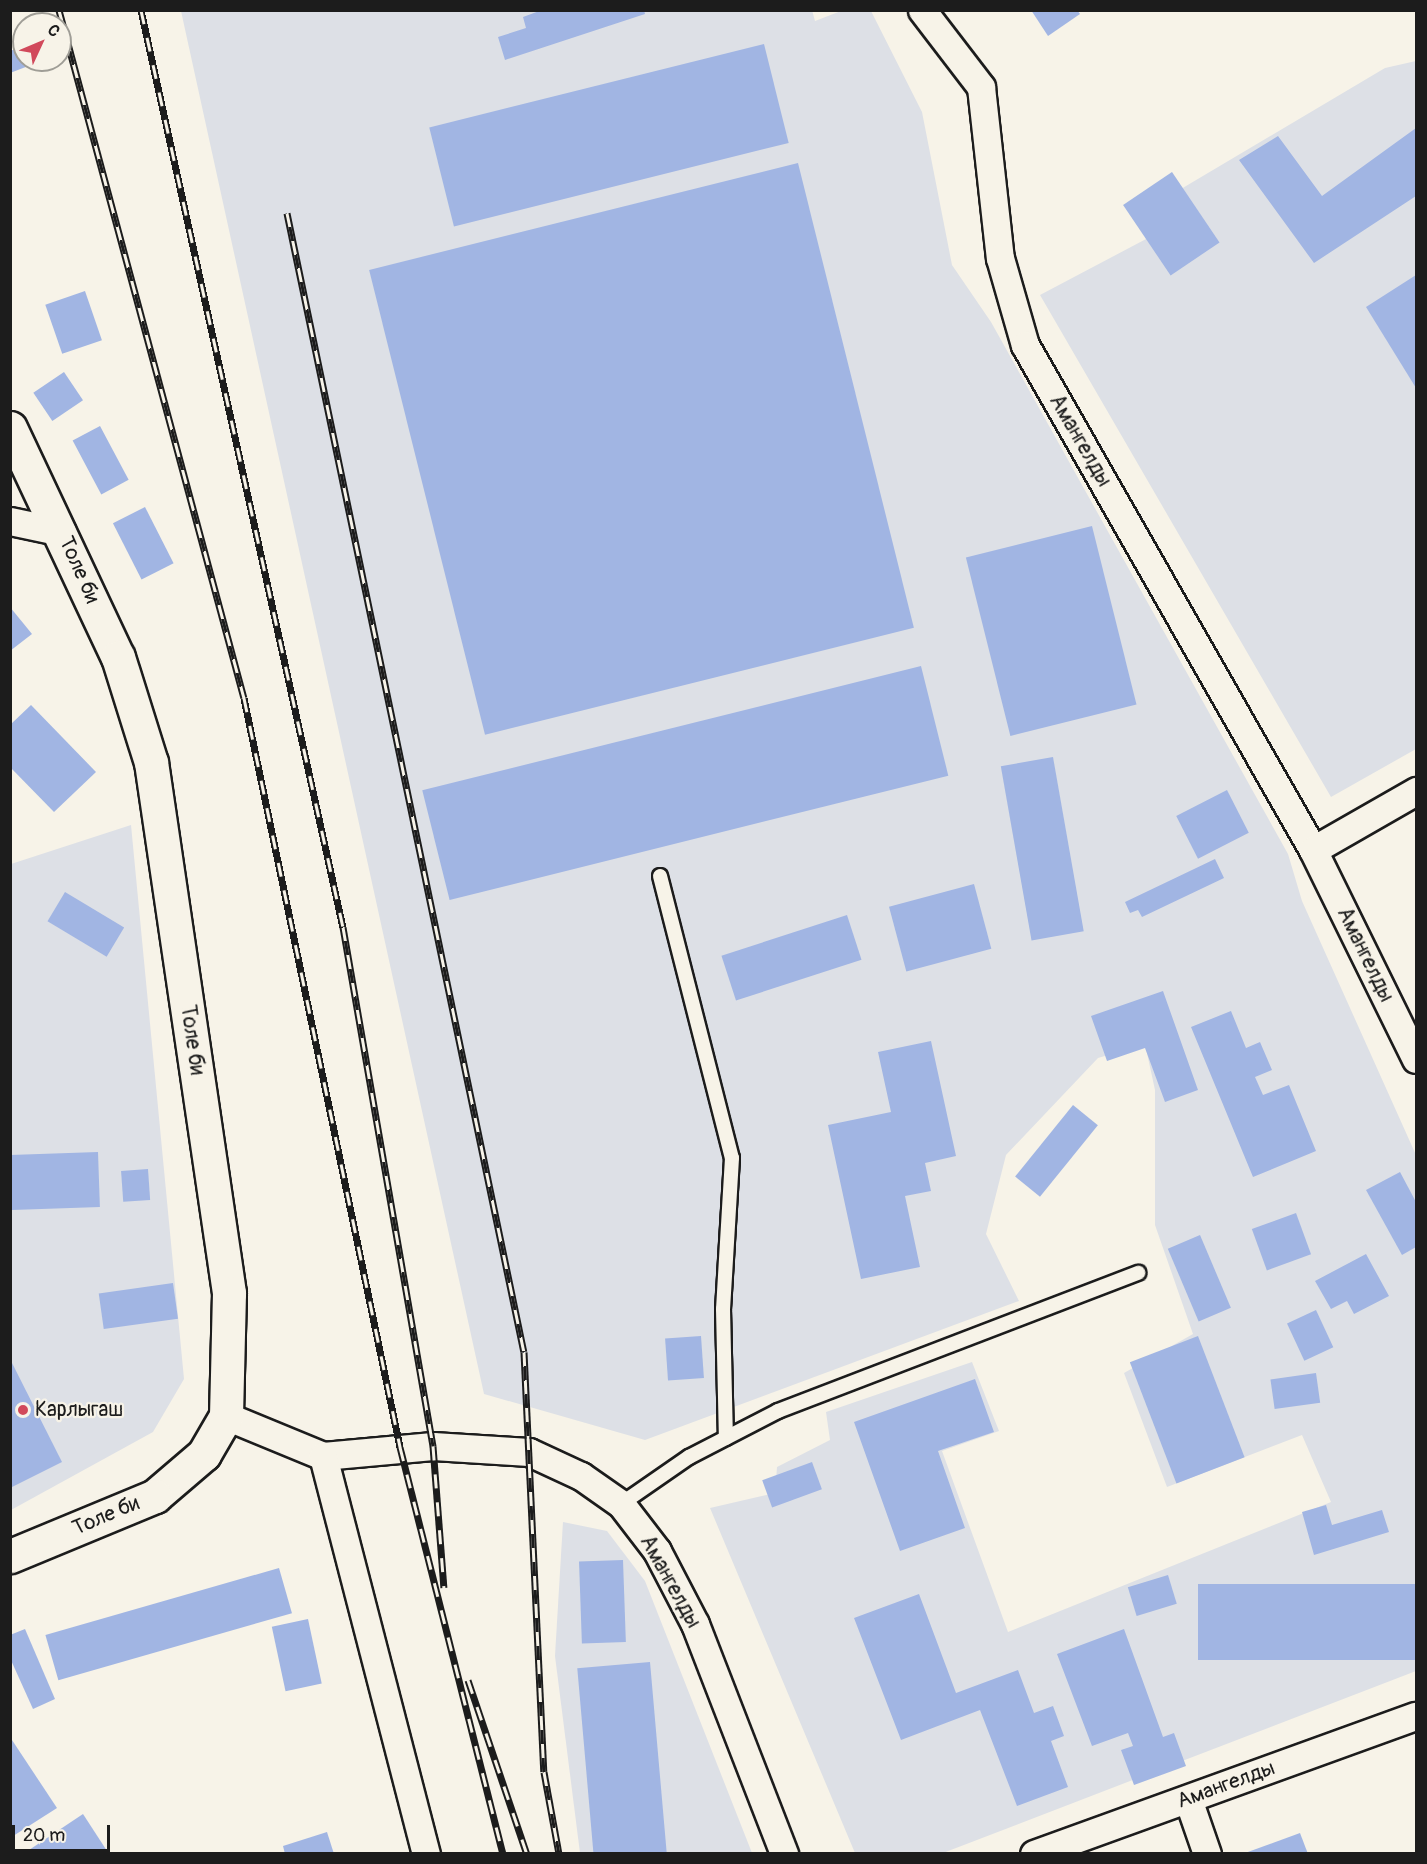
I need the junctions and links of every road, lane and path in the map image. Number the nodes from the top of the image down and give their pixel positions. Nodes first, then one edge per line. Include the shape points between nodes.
1 (922, 10) edge
2 (10, 428) edge
3 (10, 521) edge
4 (62, 532) junction
5 (1416, 791) edge
6 (1313, 850) junction
7 (660, 876) dead end
8 (1416, 1059) edge
9 (1138, 1273) dead end
10 (226, 1416) junction
11 (726, 1438) junction
12 (323, 1456) junction
13 (621, 1504) junction
14 (10, 1556) edge
15 (1416, 1716) edge
16 (1188, 1799) junction
17 (426, 1854) edge
18 (784, 1854) edge
19 (1034, 1854) edge
20 (1207, 1854) edge

1 - 6 street, Амангелды via 981,87 1000,258 1025,345
2 - 4 main road, Толе би
3 - 4 street
4 - 10 main road, Толе би via 118,657 151,762 229,1293
5 - 6 street
6 - 8 street, Амангелды
7 - 11 lane via 732,1158 723,1309
9 - 11 lane via 778,1411
10 - 12 street, Амангелды
10 - 14 main road, Толе би via 204,1454 155,1496
11 - 13 lane
12 - 13 street, Амангелды via 433,1446 529,1452 581,1476
12 - 17 street
13 - 18 street, Амангелды via 657,1551 695,1624
15 - 16 street, Амангелды
16 - 19 street, Амангелды
16 - 20 street

